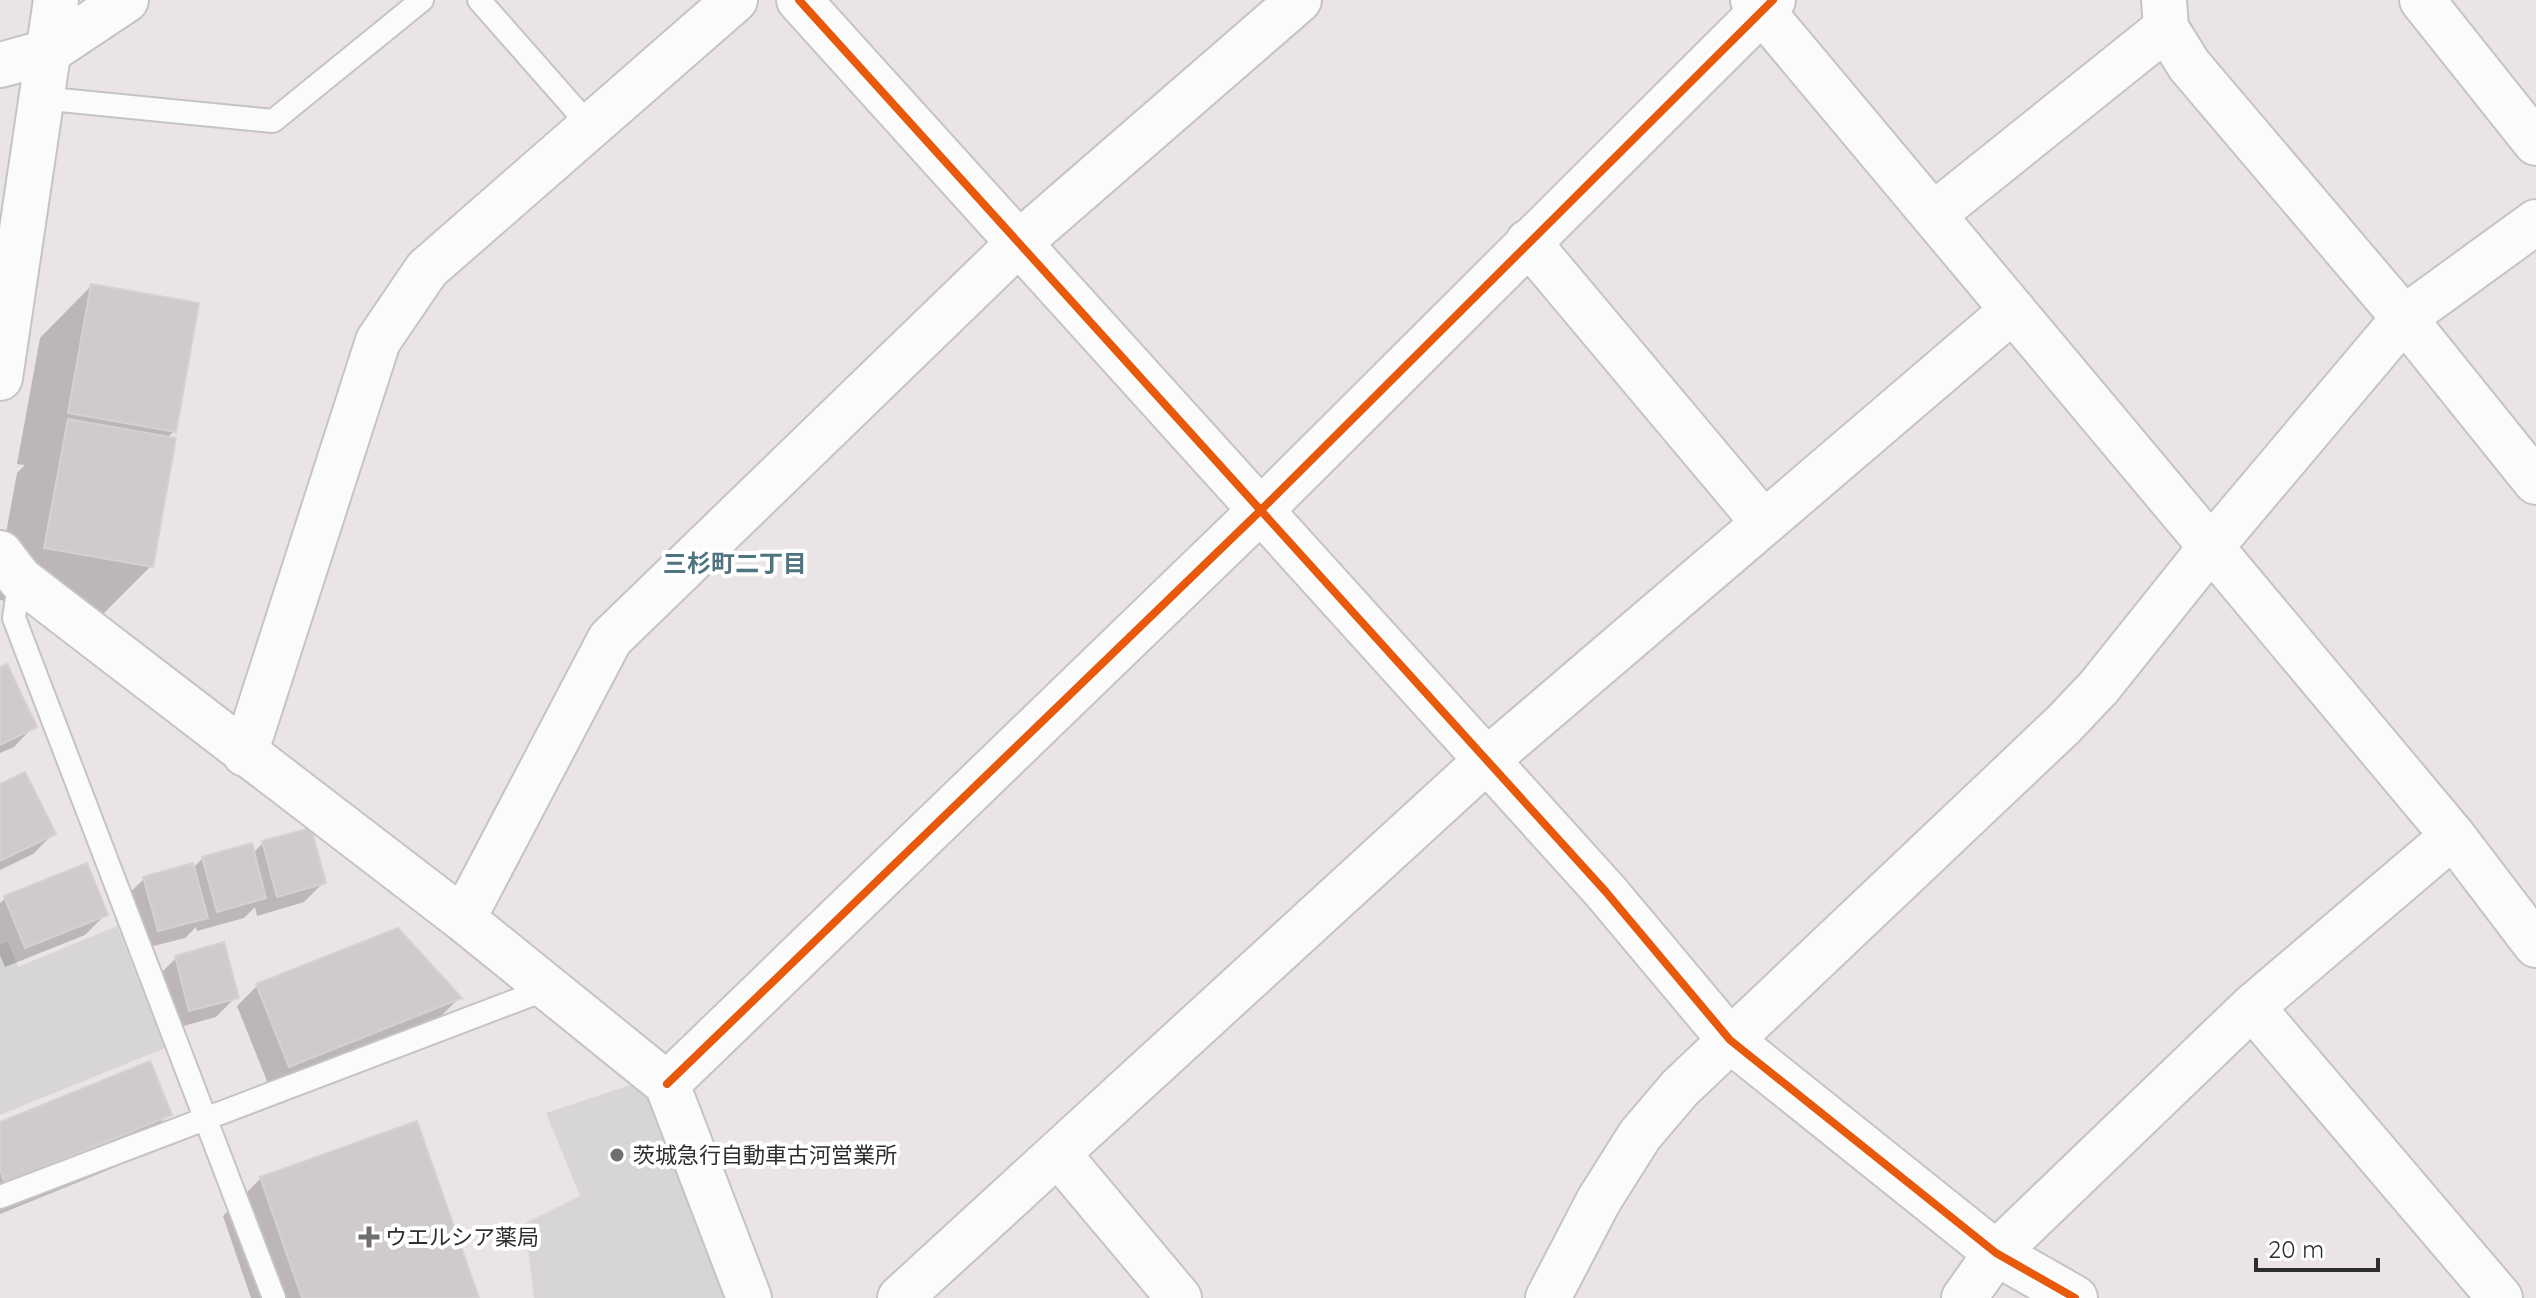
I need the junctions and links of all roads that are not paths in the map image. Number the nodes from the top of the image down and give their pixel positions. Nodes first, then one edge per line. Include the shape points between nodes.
1 (56, 0) edge
2 (126, 0) edge
3 (422, 0) edge
4 (479, 0) edge
5 (735, 0) edge
6 (799, 0) edge
7 (1299, 0) edge
8 (2422, 0) edge
9 (1762, 3) edge
10 (2165, 14) edge
11 (48, 52) junction
12 (0, 65) edge
13 (40, 98) junction
14 (589, 125) junction
15 (2536, 143) edge
16 (1933, 215) junction
17 (2536, 222) edge
18 (1528, 242) junction
19 (1019, 243) junction
20 (2013, 310) junction
21 (2404, 318) junction
22 (0, 378) edge
23 (2536, 482) edge
24 (1261, 510) junction
25 (1764, 523) junction
26 (2211, 547) junction
27 (10, 566) edge
28 (245, 754) junction
29 (1487, 760) junction
30 (2453, 836) junction
31 (463, 919) junction
32 (2536, 945) edge
33 (549, 988) junction
34 (2252, 1007) junction
35 (1730, 1040) junction
36 (667, 1084) junction
37 (204, 1119) junction
38 (1058, 1154) junction
39 (0, 1197) edge
40 (1996, 1253) junction
41 (274, 1298) edge
42 (749, 1298) edge
43 (900, 1298) edge
44 (1179, 1298) edge
45 (1548, 1298) edge
46 (1964, 1298) edge
47 (2075, 1298) edge
48 (2500, 1298) edge

1 - 11 street
2 - 11 street
3 - 13 lane via 273,121
4 - 14 lane
5 - 14 street
6 - 19 street
7 - 19 street
8 - 15 street
9 - 16 street
9 - 18 street
10 - 16 street
10 - 21 street via 2189,65
11 - 12 street
11 - 13 street
13 - 22 street
14 - 28 street via 427,269 378,341
16 - 20 street
17 - 21 street
18 - 24 street
18 - 25 street
19 - 24 street
19 - 31 street via 610,639
20 - 25 street
20 - 26 street
21 - 23 street
21 - 26 street
24 - 29 street
24 - 36 street
25 - 29 street
26 - 30 street
26 - 35 street via 2064,724
27 - 28 street
27 - 37 lane via 14,618
28 - 31 street
29 - 35 street
29 - 38 street
30 - 32 street
30 - 34 street
31 - 33 street
33 - 36 street
33 - 37 lane
34 - 40 street
34 - 48 street
35 - 40 street
35 - 45 street via 1640,1135
36 - 42 street
37 - 39 lane
37 - 41 lane
38 - 43 street
38 - 44 street
40 - 46 street
40 - 47 street

